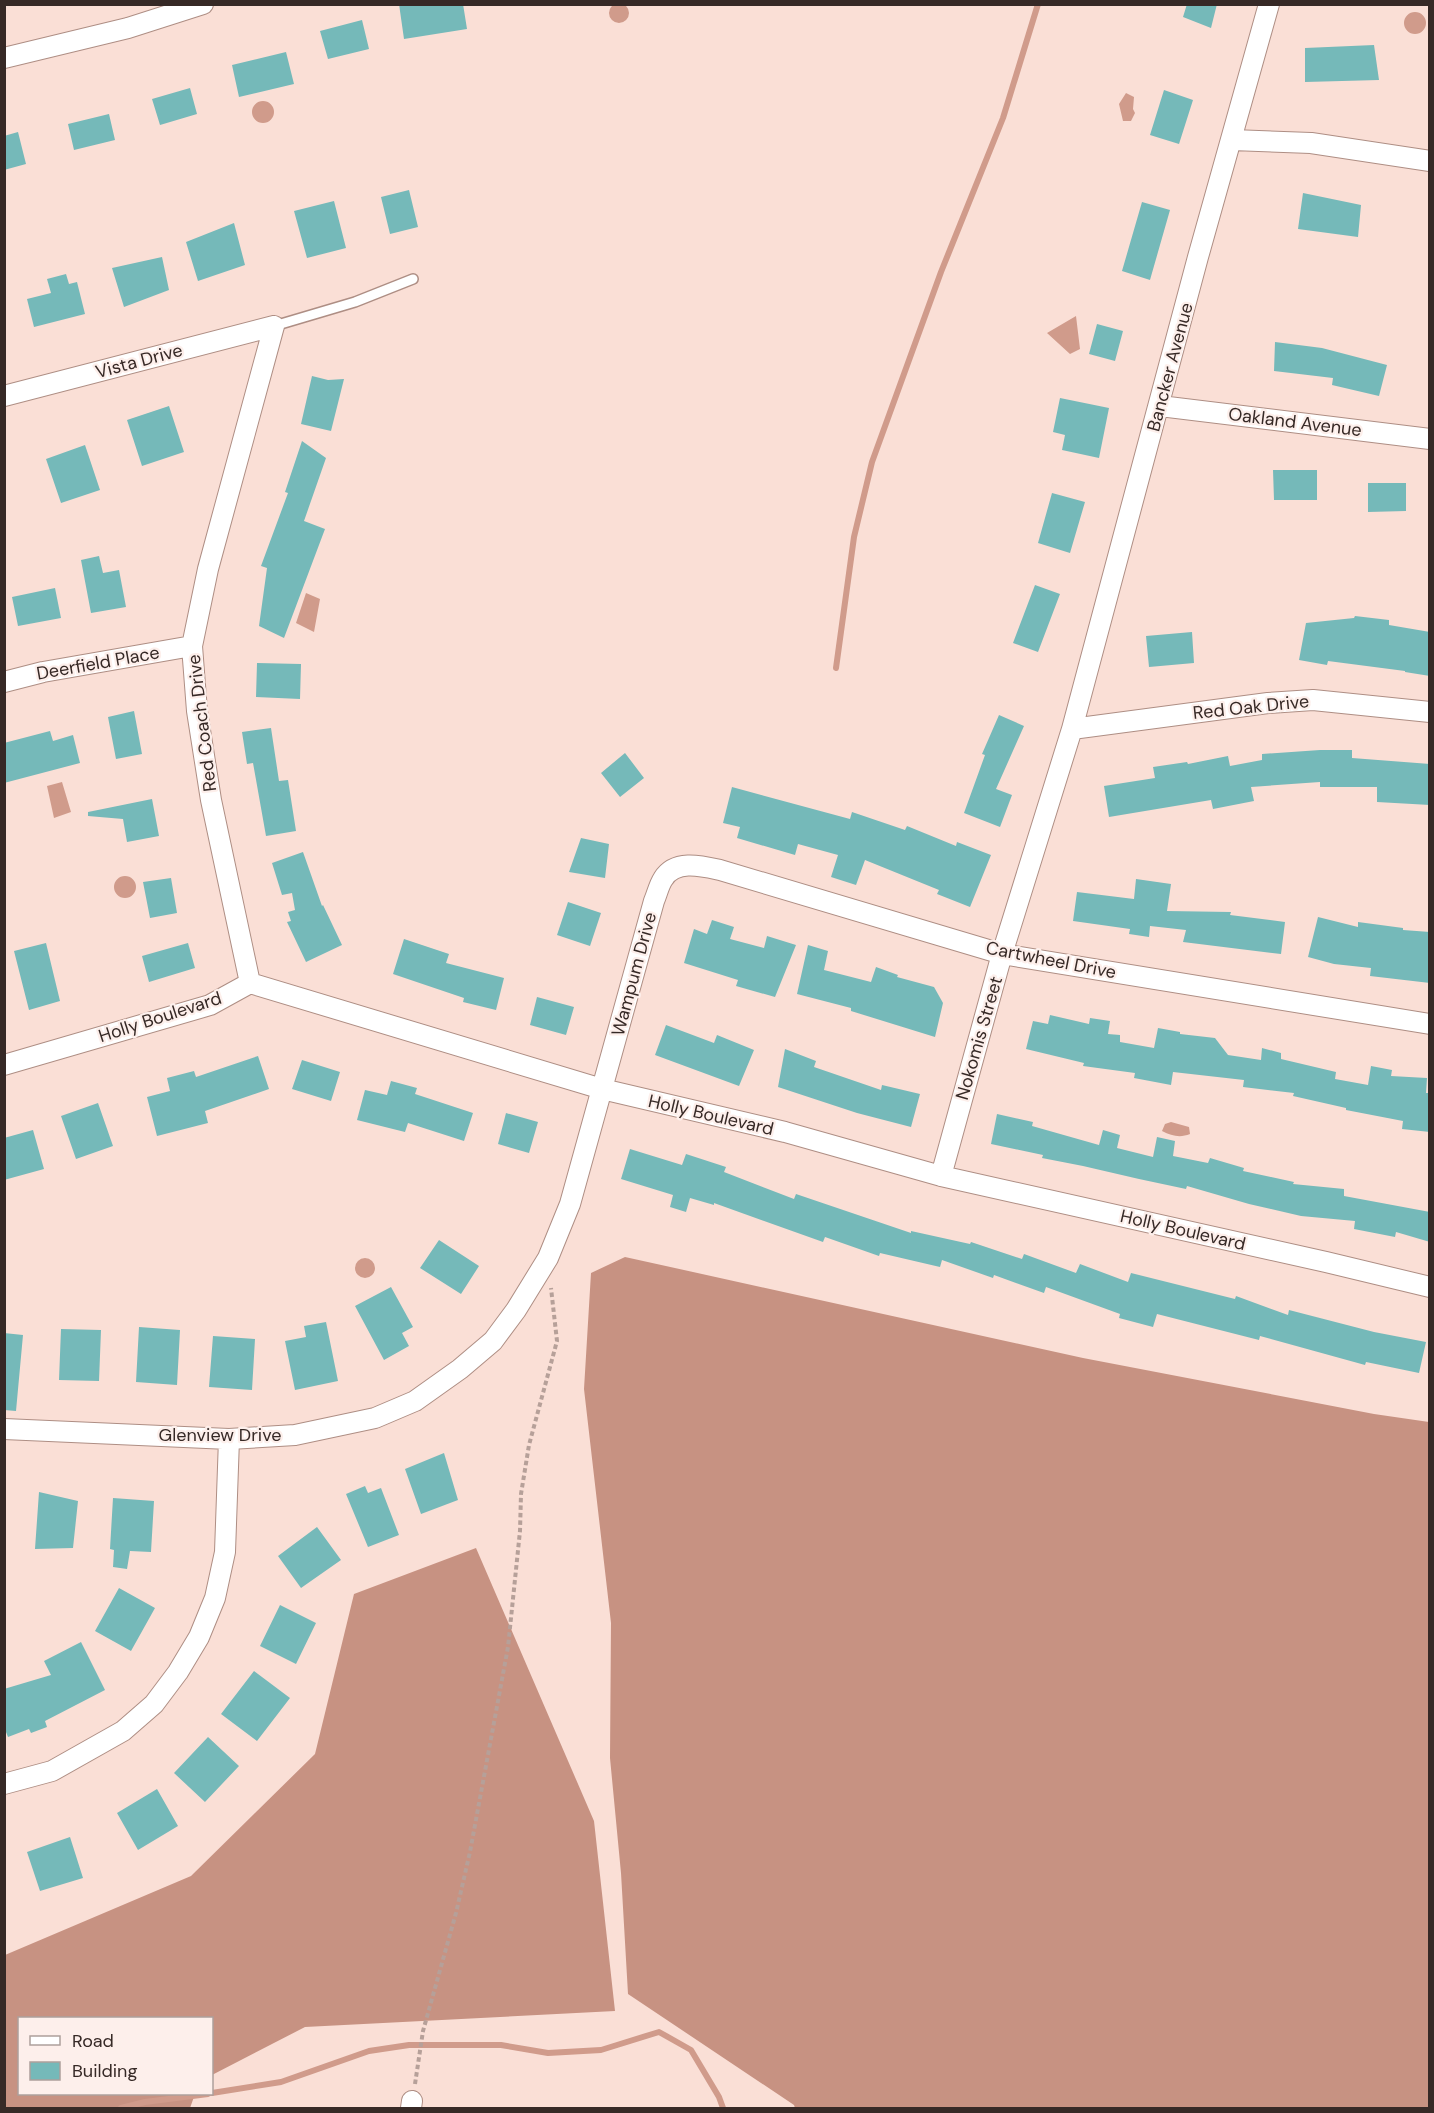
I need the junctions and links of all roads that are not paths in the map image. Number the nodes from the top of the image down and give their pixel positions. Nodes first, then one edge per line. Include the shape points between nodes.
1 (203, 4) edge
2 (1269, 4) edge
3 (4, 58) edge
4 (1232, 140) junction
5 (1430, 161) edge
6 (413, 279) dead end
7 (274, 326) junction
8 (4, 396) edge
9 (1160, 405) junction
10 (1430, 439) edge
11 (192, 646) junction
12 (4, 682) edge
13 (1430, 712) edge
14 (1072, 729) junction
15 (679, 867) joint
16 (1002, 954) junction
17 (250, 983) junction
18 (1430, 1024) edge
19 (4, 1065) edge
20 (602, 1089) junction
21 (941, 1176) junction
22 (1430, 1287) edge
23 (4, 1429) edge
24 (229, 1438) junction
25 (4, 1784) edge

1 - 3 street via 128,28
2 - 4 street, Bancker Avenue
4 - 5 street via 1311,143
4 - 9 street, Bancker Avenue
6 - 7 lane via 355,302
7 - 8 street, Vista Drive
7 - 11 street, Red Coach Drive via 208,569
9 - 10 street, Oakland Avenue
9 - 14 street, Bancker Avenue
11 - 12 street, Deerfield Place
11 - 17 street, Red Coach Drive via 211,800
13 - 14 street, Red Oak Drive via 1313,700
14 - 16 street, Nokomis Street
15 - 16 street, Cartwheel Drive via 697,865 720,870
15 - 20 street, Wampum Drive via 663,877 654,901
16 - 18 street, Cartwheel Drive
16 - 21 street, Nokomis Street
17 - 19 street, Holly Boulevard via 210,1005
17 - 20 street, Holly Boulevard
20 - 21 street, Holly Boulevard via 785,1132
20 - 24 street, Glenview Drive via 570,1204 548,1258 493,1341 415,1401 375,1418 295,1436
21 - 22 street, Holly Boulevard
23 - 24 street, Glenview Drive
24 - 25 street via 225,1552 218,1587 199,1638 178,1672 154,1704 123,1731 52,1771

